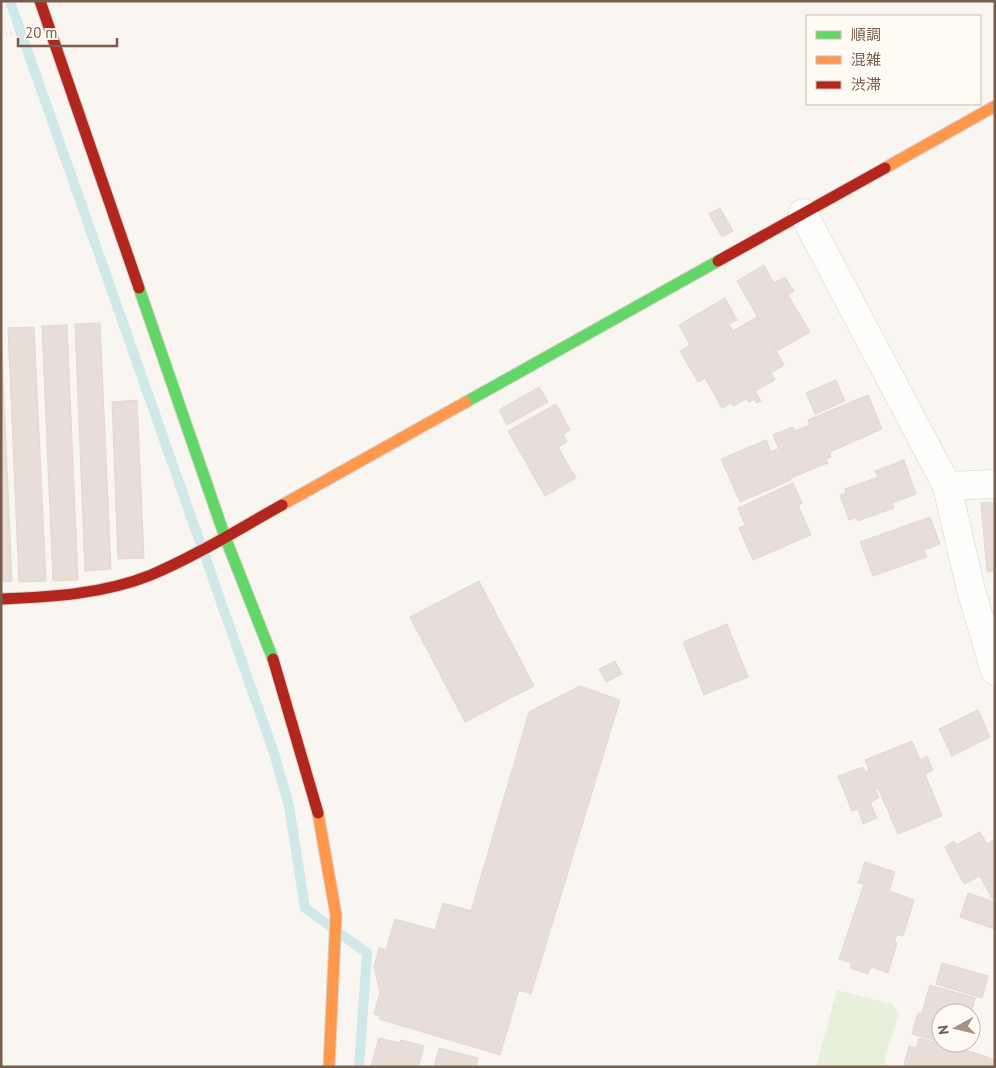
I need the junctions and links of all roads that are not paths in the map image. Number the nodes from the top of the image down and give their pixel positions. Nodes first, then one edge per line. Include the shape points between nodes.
1 (40, 1) edge
2 (995, 106) edge
3 (803, 213) junction
4 (995, 484) edge
5 (947, 486) junction
6 (226, 537) junction
7 (1, 599) edge
8 (995, 671) edge
9 (329, 1067) edge

1 - 6 street
2 - 3 street
3 - 5 street
3 - 6 street
4 - 5 street
5 - 8 street via 971,590
6 - 7 street via 150,575 112,586 62,596
6 - 9 street via 278,672 316,805 336,915

